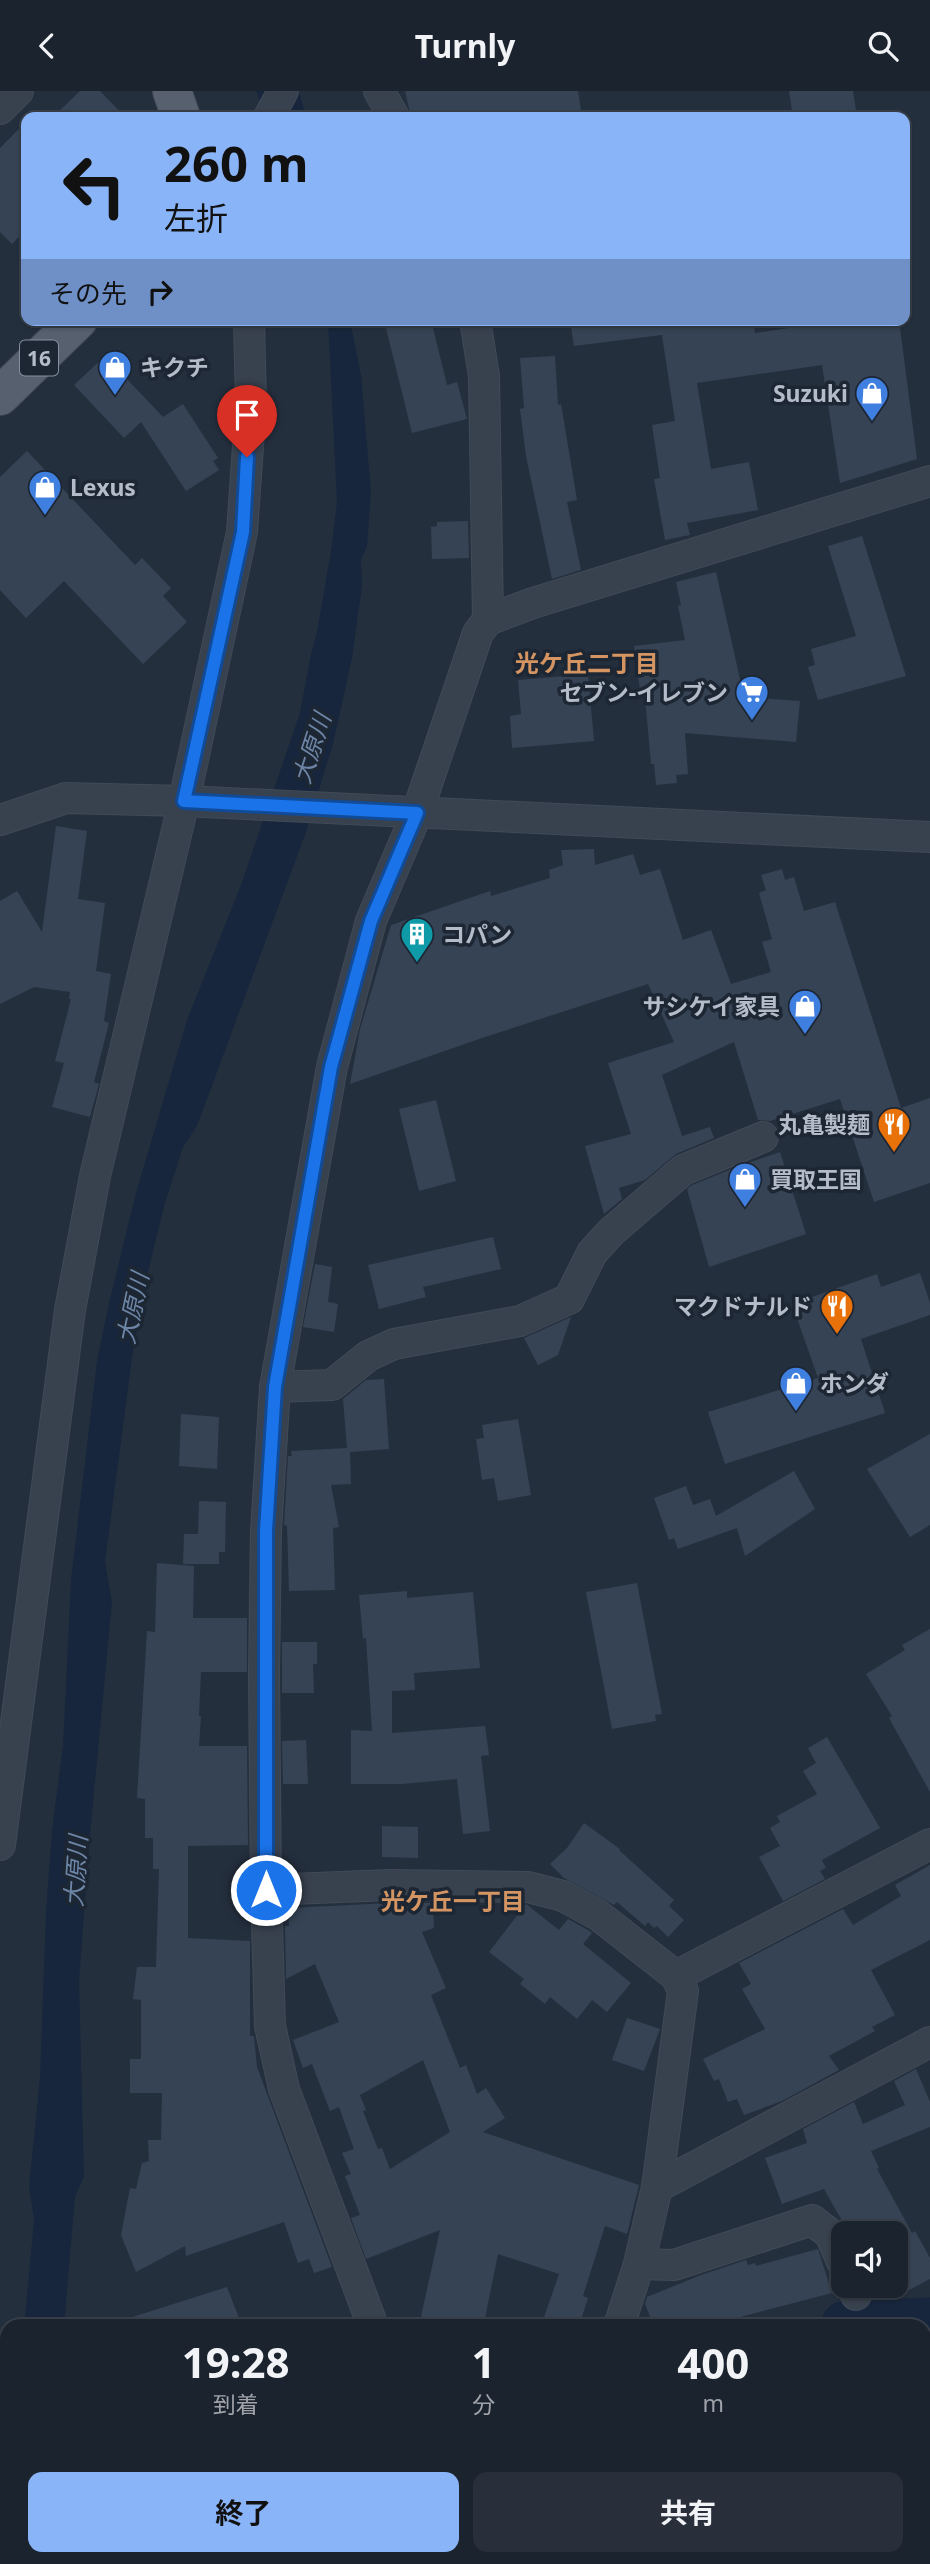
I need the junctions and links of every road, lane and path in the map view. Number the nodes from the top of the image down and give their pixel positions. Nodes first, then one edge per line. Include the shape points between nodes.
1 (18, 91) edge
2 (172, 91) edge
3 (283, 91) edge
4 (379, 91) edge
5 (0, 109) edge
6 (179, 112) edge
7 (272, 112) edge
8 (391, 112) edge
9 (72, 326) edge
10 (249, 326) edge
11 (476, 326) edge
12 (0, 396) edge
13 (930, 481) edge
14 (488, 620) junction
15 (184, 801) junction
16 (408, 813) junction
17 (0, 820) edge
18 (930, 837) edge
19 (763, 1137) dead end
20 (275, 1387) junction
21 (5, 1753) edge
22 (930, 1844) edge
23 (0, 1846) edge
24 (266, 1890) junction
25 (676, 1976) junction
26 (930, 2042) edge
27 (657, 2186) junction
28 (831, 2236) edge
29 (639, 2264) junction
30 (370, 2319) edge
31 (621, 2319) edge

1 - 5 street
2 - 6 main road
3 - 7 street
4 - 8 street
9 - 12 main road, 16
10 - 15 street via 251,404 243,532
11 - 14 street via 484,376
13 - 14 street
14 - 16 street via 478,633
15 - 16 street
15 - 17 street via 66,798
15 - 21 street via 92,1189 70,1310 22,1692
16 - 18 street
16 - 20 street via 371,921 331,1067
19 - 20 street via 683,1170 592,1253 569,1299 520,1321 394,1344 368,1356 332,1385
20 - 24 street via 266,1531
21 - 23 street
22 - 25 street
24 - 25 street via 390,1885 528,1887 564,1896 598,1915
24 - 30 street via 270,2026 284,2089
25 - 27 street via 683,1991
26 - 27 street
27 - 29 street
28 - 29 street via 812,2220 674,2266
29 - 31 street

